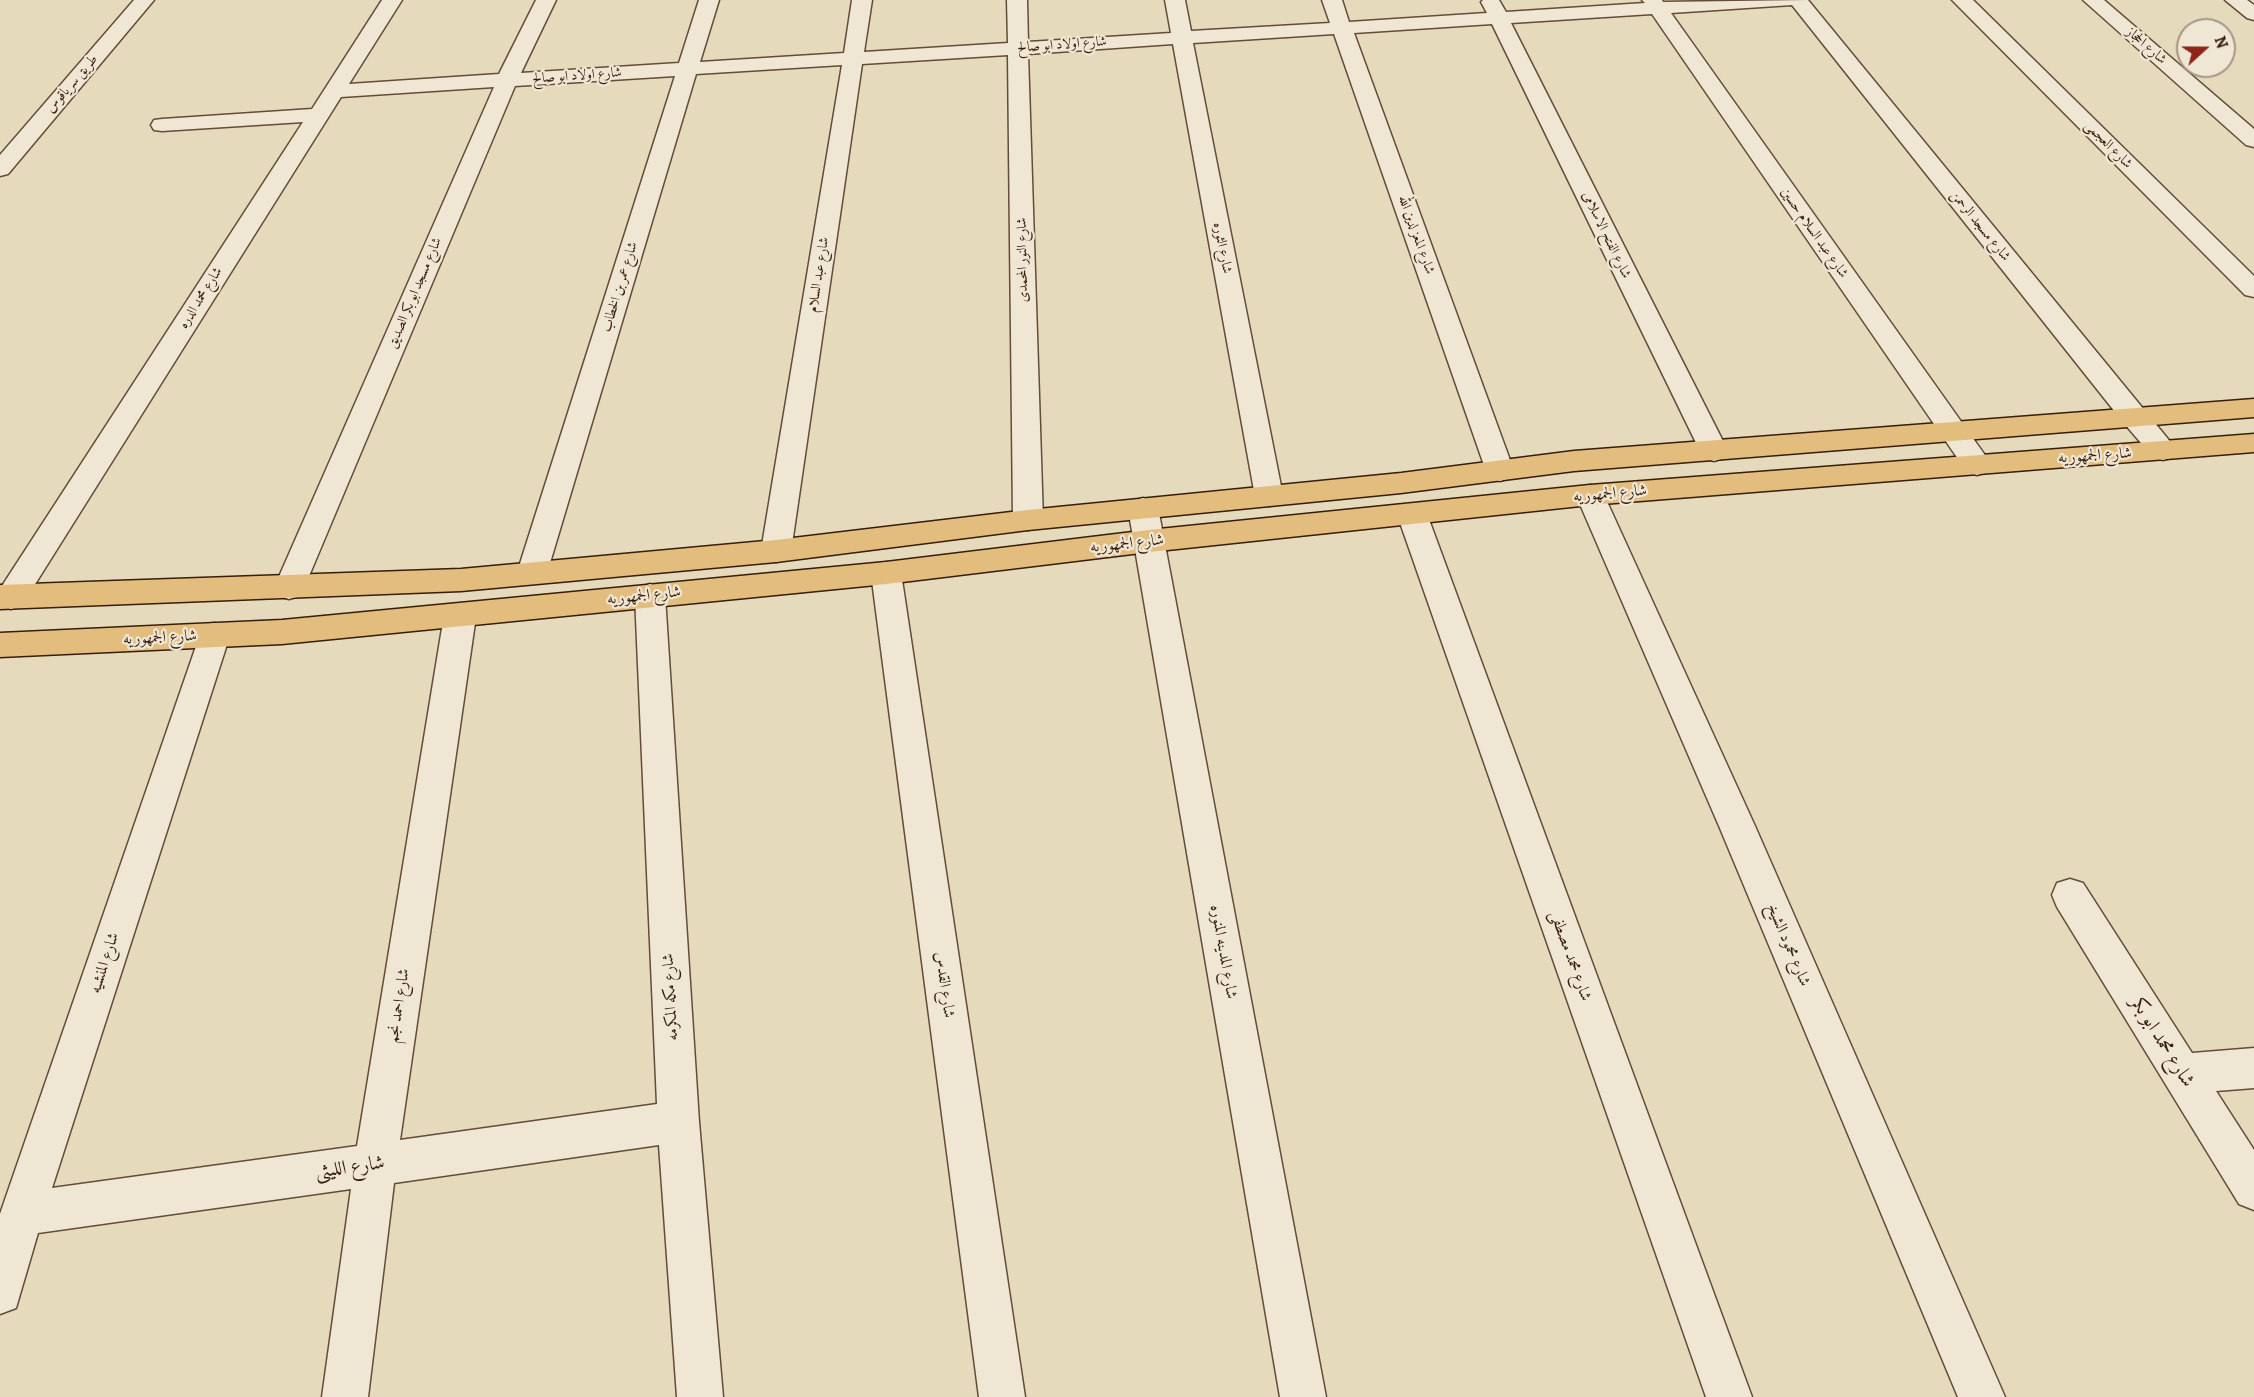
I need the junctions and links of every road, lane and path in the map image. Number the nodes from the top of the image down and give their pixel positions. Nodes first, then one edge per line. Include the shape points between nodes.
1 (144, 0) edge
2 (392, 0) edge
3 (546, 0) edge
4 (709, 0) edge
5 (862, 0) edge
6 (1017, 0) edge
7 (1175, 0) edge
8 (1332, 0) edge
9 (1791, 0) edge
10 (1798, 0) edge
11 (1962, 0) edge
12 (2093, 0) edge
13 (2235, 0) edge
14 (1655, 4) edge
15 (1494, 9) edge
16 (2254, 14) edge
17 (1342, 28) junction
18 (1182, 38) junction
19 (1019, 48) junction
20 (853, 58) junction
21 (687, 69) junction
22 (507, 80) junction
23 (332, 91) junction
24 (316, 115) junction
25 (162, 125) dead end
26 (2254, 140) edge
27 (0, 169) edge
28 (2254, 290) edge
29 (2254, 408) edge
30 (2133, 416) junction
31 (1951, 430) junction
32 (2254, 443) edge
33 (2163, 450) junction
34 (1714, 451) junction
35 (1977, 465) junction
36 (1500, 471) junction
37 (1590, 495) junction
38 (1269, 496) junction
39 (1412, 514) junction
40 (1028, 520) junction
41 (1146, 525) junction
42 (776, 551) junction
43 (532, 573) junction
44 (886, 573) junction
45 (289, 588) junction
46 (650, 596) junction
47 (6, 597) edge
48 (460, 616) junction
49 (214, 635) junction
50 (0, 645) edge
51 (2070, 895) dead end
52 (2254, 1068) edge
53 (2182, 1074) junction
54 (678, 1122) junction
55 (375, 1165) junction
56 (2254, 1189) edge
57 (22, 1214) junction
58 (0, 1292) edge
59 (345, 1397) edge
60 (700, 1397) edge
61 (1002, 1397) edge
62 (1303, 1397) edge
63 (1729, 1397) edge
64 (1983, 1397) edge

1 - 27 street, طريق سرياقوس
2 - 23 street, شارع محمد الدره
3 - 22 street, شارع مسجد ابو بكر الصديق
4 - 21 street, شارع عمر بن الخطاب
5 - 20 street, شارع عبد السلام
6 - 19 street, شارع النور المحمدى
7 - 18 street, شارع الثوره
8 - 17 street, شارع المعز لدين الله
9 - 14 street, شارع اولاد ابو صالح
10 - 30 street, شارع مسجد الرحمن
11 - 28 street, شارع العجمى
12 - 26 street, شارع الحجاز
13 - 16 street
14 - 15 street, شارع اولاد ابو صالح
14 - 31 street, شارع عبد السلام حسين
15 - 17 street, شارع اولاد ابو صالح
15 - 34 street, شارع الفتح الاسلامى
17 - 18 street, شارع اولاد ابو صالح
17 - 36 street, شارع المعز لدين الله
18 - 19 street, شارع اولاد ابو صالح
18 - 38 street, شارع الثوره
19 - 20 street, شارع اولاد ابو صالح
19 - 40 street, شارع النور المحمدى
20 - 21 street, شارع اولاد ابو صالح
20 - 42 street, شارع عبد السلام
21 - 22 street, شارع اولاد ابو صالح
21 - 43 street, شارع عمر بن الخطاب
22 - 23 street, شارع اولاد ابو صالح
22 - 45 street, شارع مسجد ابو بكر الصديق
23 - 24 street, شارع محمد الدره
24 - 25 street
24 - 47 street, شارع محمد الدره
29 - 30 main road, شارع الجمهوريه
30 - 31 main road, شارع الجمهوريه
30 - 33 street, شارع مسجد الرحمن
31 - 34 main road, شارع الجمهوريه
31 - 35 street, شارع عبد السلام حسين
32 - 33 main road, شارع الجمهوريه
33 - 35 main road, شارع الجمهوريه
34 - 36 main road, شارع الجمهوريه via 1574,461
35 - 37 main road, شارع الجمهوريه
36 - 38 main road, شارع الجمهوريه
37 - 39 main road, شارع الجمهوريه
37 - 64 street, شارع محمود الشيخ
38 - 41 main road, شارع الجمهوريه
39 - 41 main road, شارع الجمهوريه
39 - 63 street, شارع محمد مصطفى
40 - 41 main road, شارع الجمهوريه
40 - 42 main road, شارع الجمهوريه
41 - 44 main road, شارع الجمهوريه
41 - 62 street, شارع المدينه المنوره
42 - 43 main road, شارع الجمهوريه
43 - 45 main road, شارع الجمهوريه
44 - 46 main road, شارع الجمهوريه
44 - 61 street, شارع القدس
45 - 47 main road, شارع الجمهوريه
46 - 48 main road, شارع الجمهوريه
46 - 54 street, شارع مكه المكرمه
48 - 49 main road, شارع الجمهوريه
48 - 55 street, شارع احمد نجم
49 - 50 main road, شارع الجمهوريه
49 - 57 street, شارع المنشيه
51 - 53 street, شارع محمد ابو بكر
52 - 53 street
53 - 56 street, شارع محمد ابو بكر
54 - 55 street, شارع الليثى
54 - 60 street, شارع مكه المكرمه
55 - 57 street, شارع الليثى
55 - 59 street, شارع احمد نجم
57 - 58 street, شارع المنشيه

